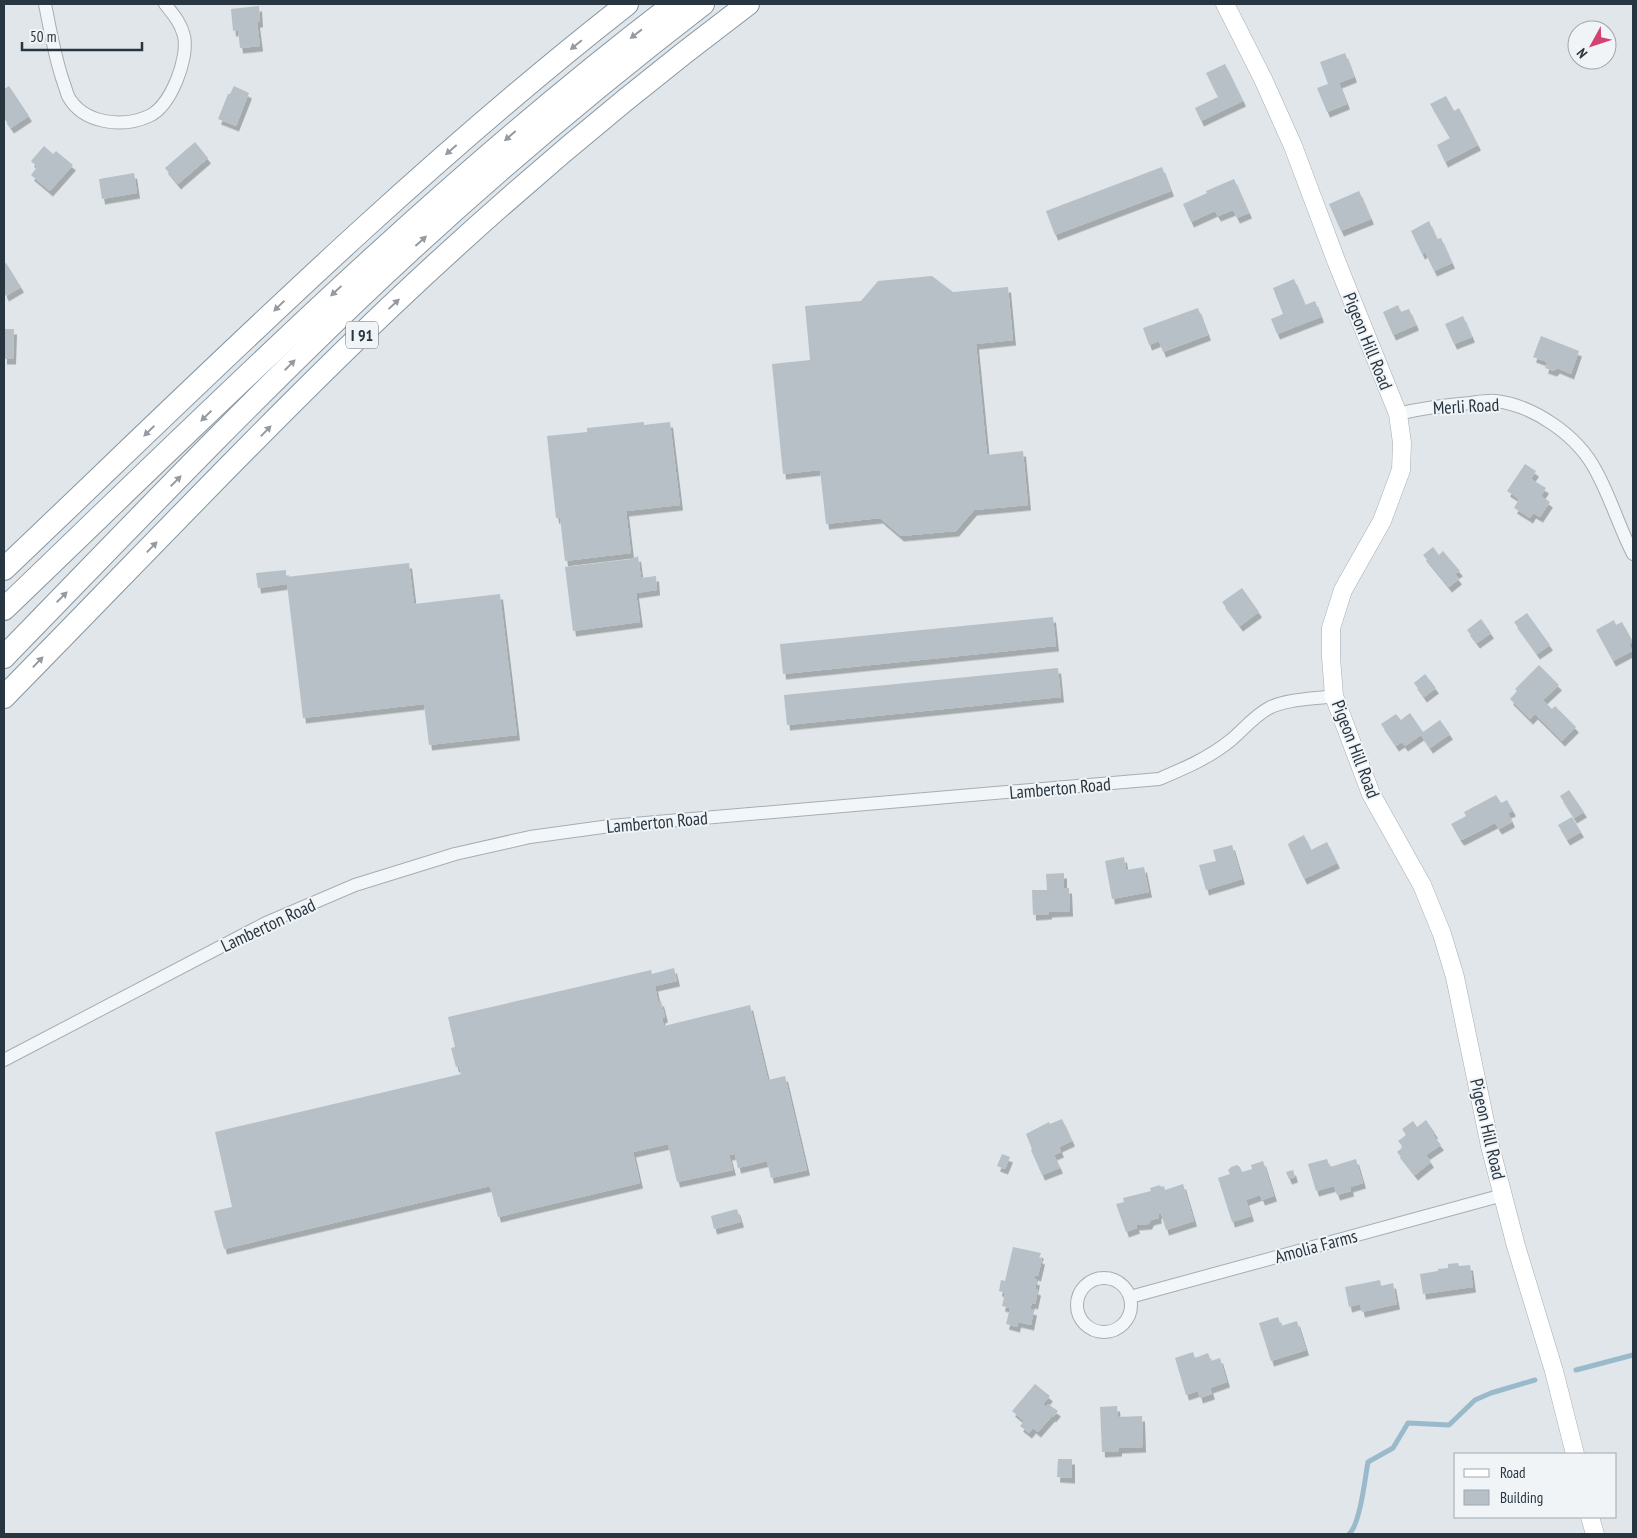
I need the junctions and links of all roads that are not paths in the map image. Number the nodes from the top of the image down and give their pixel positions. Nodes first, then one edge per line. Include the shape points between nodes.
1 (45, 4) edge
2 (165, 4) edge
3 (627, 4) edge
4 (674, 4) edge
5 (702, 4) edge
6 (748, 4) edge
7 (1225, 4) edge
8 (1398, 414) junction
9 (1633, 554) edge
10 (4, 570) edge
11 (4, 608) edge
12 (4, 657) edge
13 (1334, 696) junction
14 (4, 697) edge
15 (4, 1060) edge
16 (1503, 1195) junction
17 (1130, 1297) junction
18 (1574, 1453) edge
19 (1590, 1518) edge
20 (1595, 1534) edge

1 - 2 street via 54,54 69,96 79,110 96,119 126,123 151,116 165,102 184,60 184,38 178,20
3 -> 10 highway via 511,98 381,211
4 -> 11 highway via 546,105 428,207
12 -> 5 highway via 367,291 532,142
14 -> 6 highway, I 91 via 295,401 416,283 578,139
7 - 8 street, Pigeon Hill Road via 1279,115
8 - 9 street, Merli Road via 1432,406 1495,401 1519,406 1557,426 1578,445 1596,470
8 - 13 street, Pigeon Hill Road via 1401,470 1382,521 1343,590 1332,628
13 - 15 street, Lamberton Road via 1269,708 1230,742 1198,763 1159,779 610,826 530,837 455,854 355,885 266,923
13 - 16 street, Pigeon Hill Road via 1371,794 1422,885 1442,934 1455,977
16 - 17 street, Amolia Farms
16 - 18 street, Pigeon Hill Road via 1554,1371
17 - 17 street via 1116,1281 1096,1280 1083,1289 1078,1312 1087,1326 1093,1329 1100,1332 1115,1330 1127,1320
19 - 20 street

